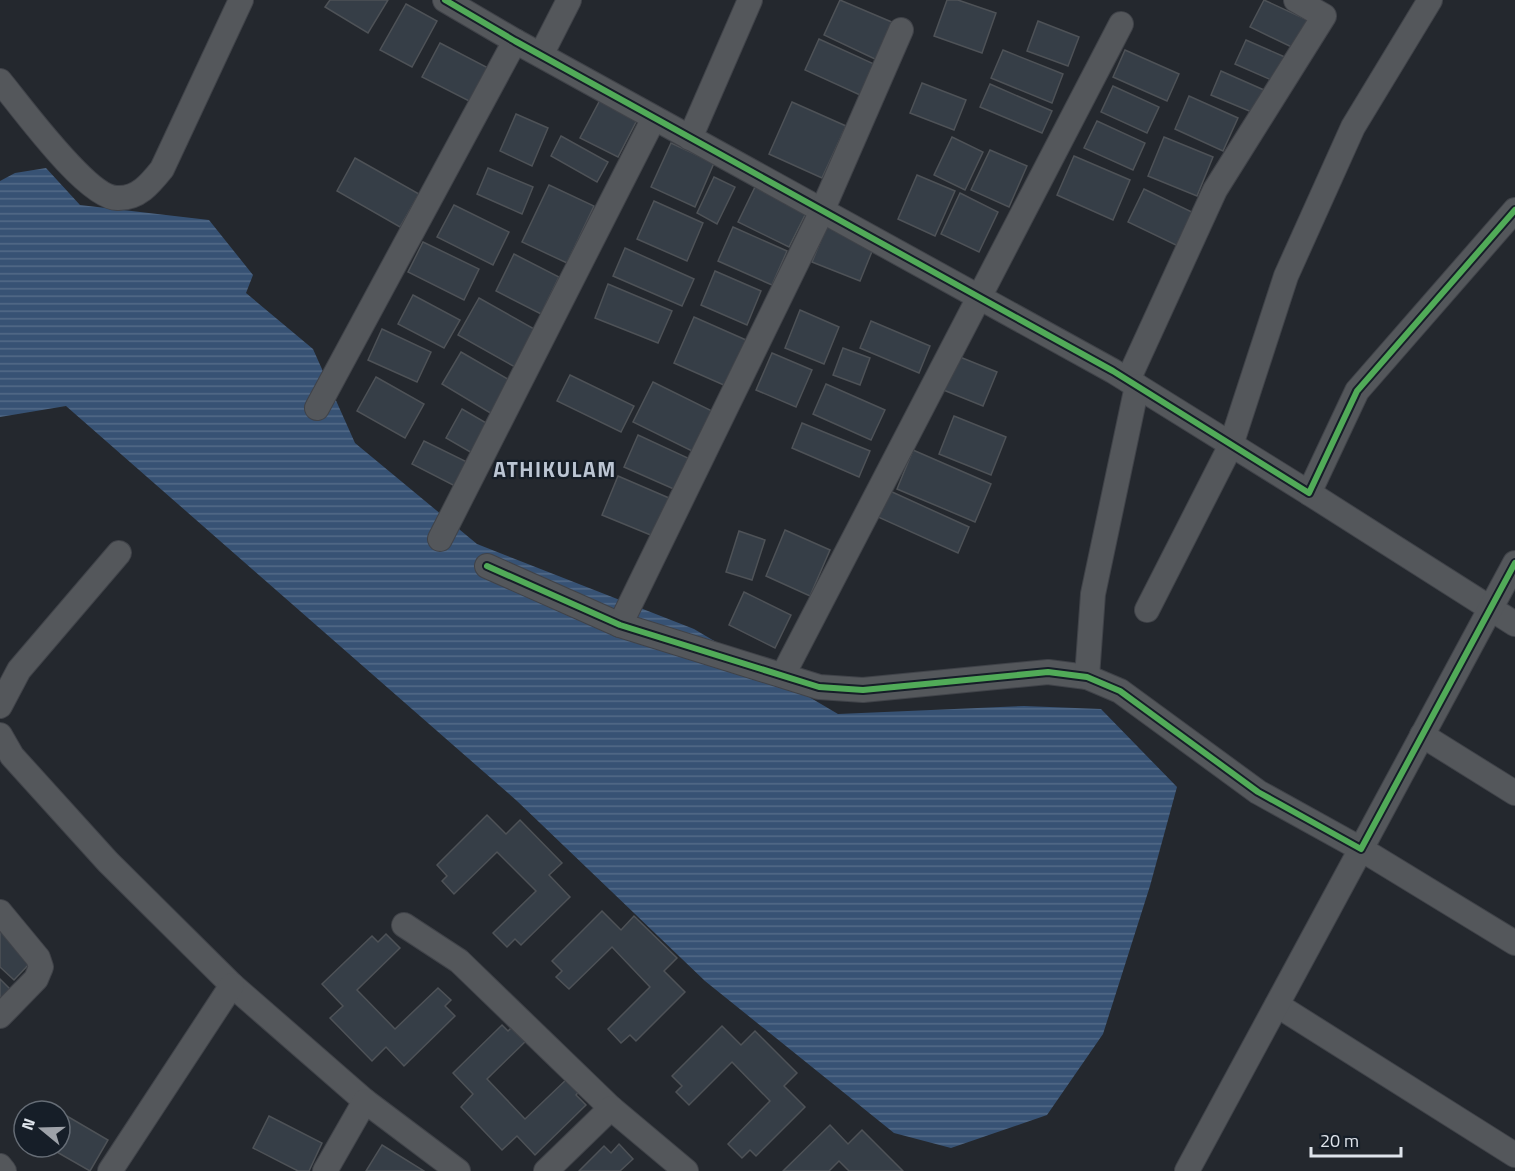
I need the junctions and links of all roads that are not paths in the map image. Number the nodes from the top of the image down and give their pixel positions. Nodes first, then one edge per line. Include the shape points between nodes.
1 (241, 0) edge
2 (445, 0) edge
3 (569, 0) edge
4 (750, 0) edge
5 (1296, 0) edge
6 (1430, 0) edge
7 (1121, 24) dead end
8 (901, 30) dead end
9 (515, 41) junction
10 (541, 55) junction
11 (0, 81) edge
12 (654, 118) junction
13 (690, 138) junction
14 (1515, 210) edge
15 (822, 211) junction
16 (978, 297) junction
17 (1132, 383) junction
18 (317, 408) dead end
19 (1231, 445) junction
20 (1310, 493) junction
21 (440, 539) dead end
22 (119, 553) dead end
23 (1515, 562) edge
24 (487, 567) dead end
25 (1490, 609) junction
26 (1147, 610) dead end
27 (1515, 624) edge
28 (620, 625) junction
29 (783, 675) junction
30 (1087, 677) junction
31 (0, 706) edge
32 (0, 735) edge
33 (1422, 735) junction
34 (1515, 793) edge
35 (1361, 849) junction
36 (0, 912) edge
37 (404, 925) dead end
38 (1515, 943) edge
39 (232, 985) junction
40 (1277, 1005) junction
41 (0, 1016) edge
42 (365, 1101) junction
43 (611, 1108) junction
44 (1515, 1157) edge
45 (0, 1166) edge
46 (4, 1171) edge
47 (110, 1171) edge
48 (325, 1171) edge
49 (458, 1171) edge
50 (546, 1171) edge
51 (686, 1171) edge
52 (1187, 1171) edge
53 (1506, 1171) edge

1 - 11 street via 162,169 146,189 127,197 115,199 101,193 71,167
2 - 9 street
3 - 10 street
4 - 13 street
5 - 17 street via 1324,16 1215,190
6 - 19 street via 1353,127 1286,276
7 - 16 street
8 - 15 street
9 - 10 street
9 - 18 street
10 - 12 street
12 - 13 street
12 - 21 street
13 - 15 street
14 - 20 street via 1357,391
15 - 16 street
15 - 28 street
16 - 17 street
16 - 29 street
17 - 19 street
17 - 30 street via 1093,594
19 - 20 street
19 - 26 street
20 - 25 street
22 - 31 street via 19,670
23 - 25 street
24 - 28 street
25 - 27 street
25 - 33 street
28 - 29 street
29 - 30 street via 819,687 863,690 1048,672
30 - 35 street via 1120,691 1258,792
32 - 39 street via 12,756 108,862
33 - 34 street
33 - 35 street
35 - 38 street
35 - 40 street
36 - 41 street via 38,958 40,967 36,979
37 - 43 street via 459,961
39 - 42 street
39 - 47 street
40 - 44 street
40 - 52 street
42 - 48 street
42 - 49 street
43 - 50 street
43 - 51 street
44 - 53 street
45 - 46 street

